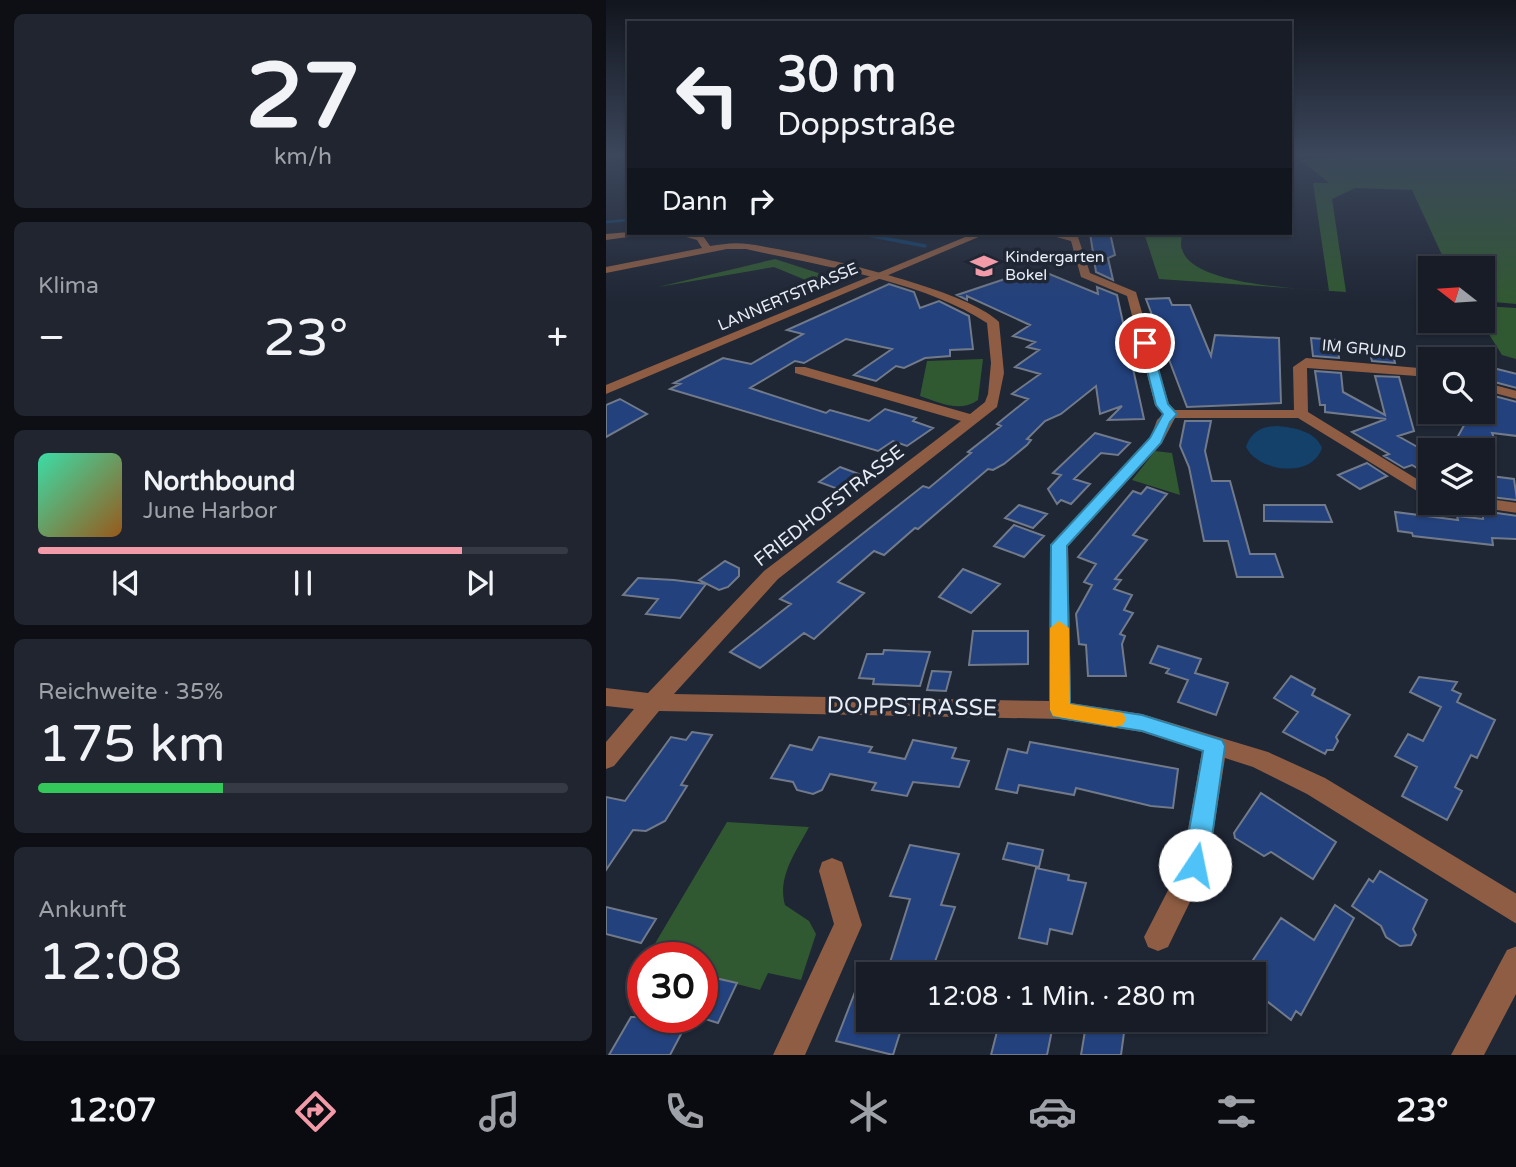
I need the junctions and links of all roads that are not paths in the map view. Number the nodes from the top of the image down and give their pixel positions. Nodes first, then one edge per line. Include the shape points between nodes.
1 (630, 235) edge
2 (686, 235) edge
3 (978, 235) edge
4 (1056, 235) edge
5 (606, 237) edge
6 (708, 250) junction
7 (606, 270) edge
8 (876, 277) junction
9 (800, 370) dead end
10 (1418, 372) edge
11 (1495, 389) edge
12 (606, 390) edge
13 (1517, 395) edge
14 (1171, 414) junction
15 (1301, 414) junction
16 (974, 420) junction
17 (1418, 487) edge
18 (1495, 505) edge
19 (1517, 508) edge
20 (606, 697) edge
21 (653, 702) junction
22 (1060, 710) junction
23 (1215, 746) junction
24 (606, 760) edge
25 (832, 871) dead end
26 (1517, 910) edge
27 (1158, 937) dead end
28 (1517, 960) edge
29 (789, 1055) edge
30 (1467, 1055) edge

1 - 5 street
2 - 6 street via 700,238
3 - 8 street, LANNERTSTRASSE
4 - 14 street via 1075,239 1085,275 1132,294 1162,405
6 - 7 street
6 - 8 street via 746,246
8 - 12 street, LANNERTSTRASSE
8 - 16 street, FRIEDHOFSTRASSE via 941,295 993,322 998,386 992,404
9 - 16 street
10 - 15 street, IM GRUND via 1307,362 1300,367
11 - 13 street
14 - 15 street
14 - 22 street via 1157,440 1059,545
15 - 17 street
16 - 21 street, FRIEDHOFSTRASSE via 771,575
18 - 19 street
20 - 21 street, DOPPSTRASSE
21 - 22 street, DOPPSTRASSE
21 - 24 street, FRIEDHOFSTRASSE
22 - 23 street, DOPPSTRASSE via 1142,723
23 - 26 street, DOPPSTRASSE via 1260,759 1316,786
23 - 27 street via 1195,865
25 - 29 street via 848,925
28 - 30 street

